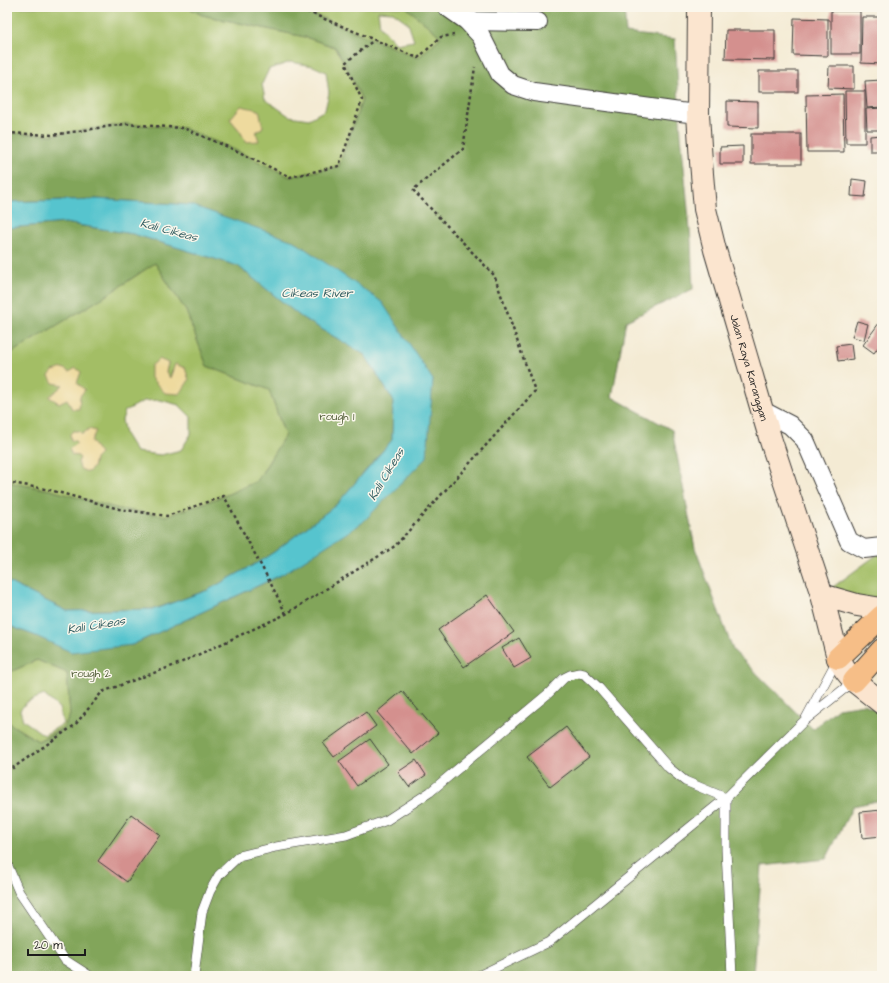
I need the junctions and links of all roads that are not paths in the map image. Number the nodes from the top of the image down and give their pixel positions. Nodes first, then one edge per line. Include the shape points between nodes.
1 (447, 7) edge
2 (699, 7) edge
3 (538, 22) dead end
4 (462, 28) junction
5 (698, 114) junction
6 (761, 410) junction
7 (882, 547) edge
8 (822, 595) junction
9 (882, 609) edge
10 (882, 616) edge
11 (882, 650) edge
12 (838, 658) junction
13 (854, 681) junction
14 (882, 704) edge
15 (804, 720) junction
16 (726, 798) junction
17 (7, 864) edge
18 (90, 976) edge
19 (194, 976) edge
20 (478, 976) edge
21 (732, 976) edge

1 - 4 street
2 - 5 street, Jalan Raya Karanggan
3 - 4 street
4 - 5 street via 481,36 500,74 513,85 534,92
5 - 6 street, Jalan Raya Karanggan via 705,209
6 - 7 street via 790,425 805,440 849,541 864,549
6 - 8 street, Jalan Raya Karanggan
8 - 9 street
8 - 12 street, Jalan Raya Karanggan
10 - 12 highway
11 - 13 highway
12 - 13 street, Jalan Raya Karanggan
12 - 15 lane
13 - 14 street, Jalan Raya Karanggan
13 - 15 lane
15 - 16 lane
16 - 19 lane via 685,781 669,768 594,683 584,674 570,675 430,792 387,820 346,835 239,856 219,874 202,912
16 - 20 lane via 549,942
16 - 21 lane
17 - 18 lane via 19,892 65,960

